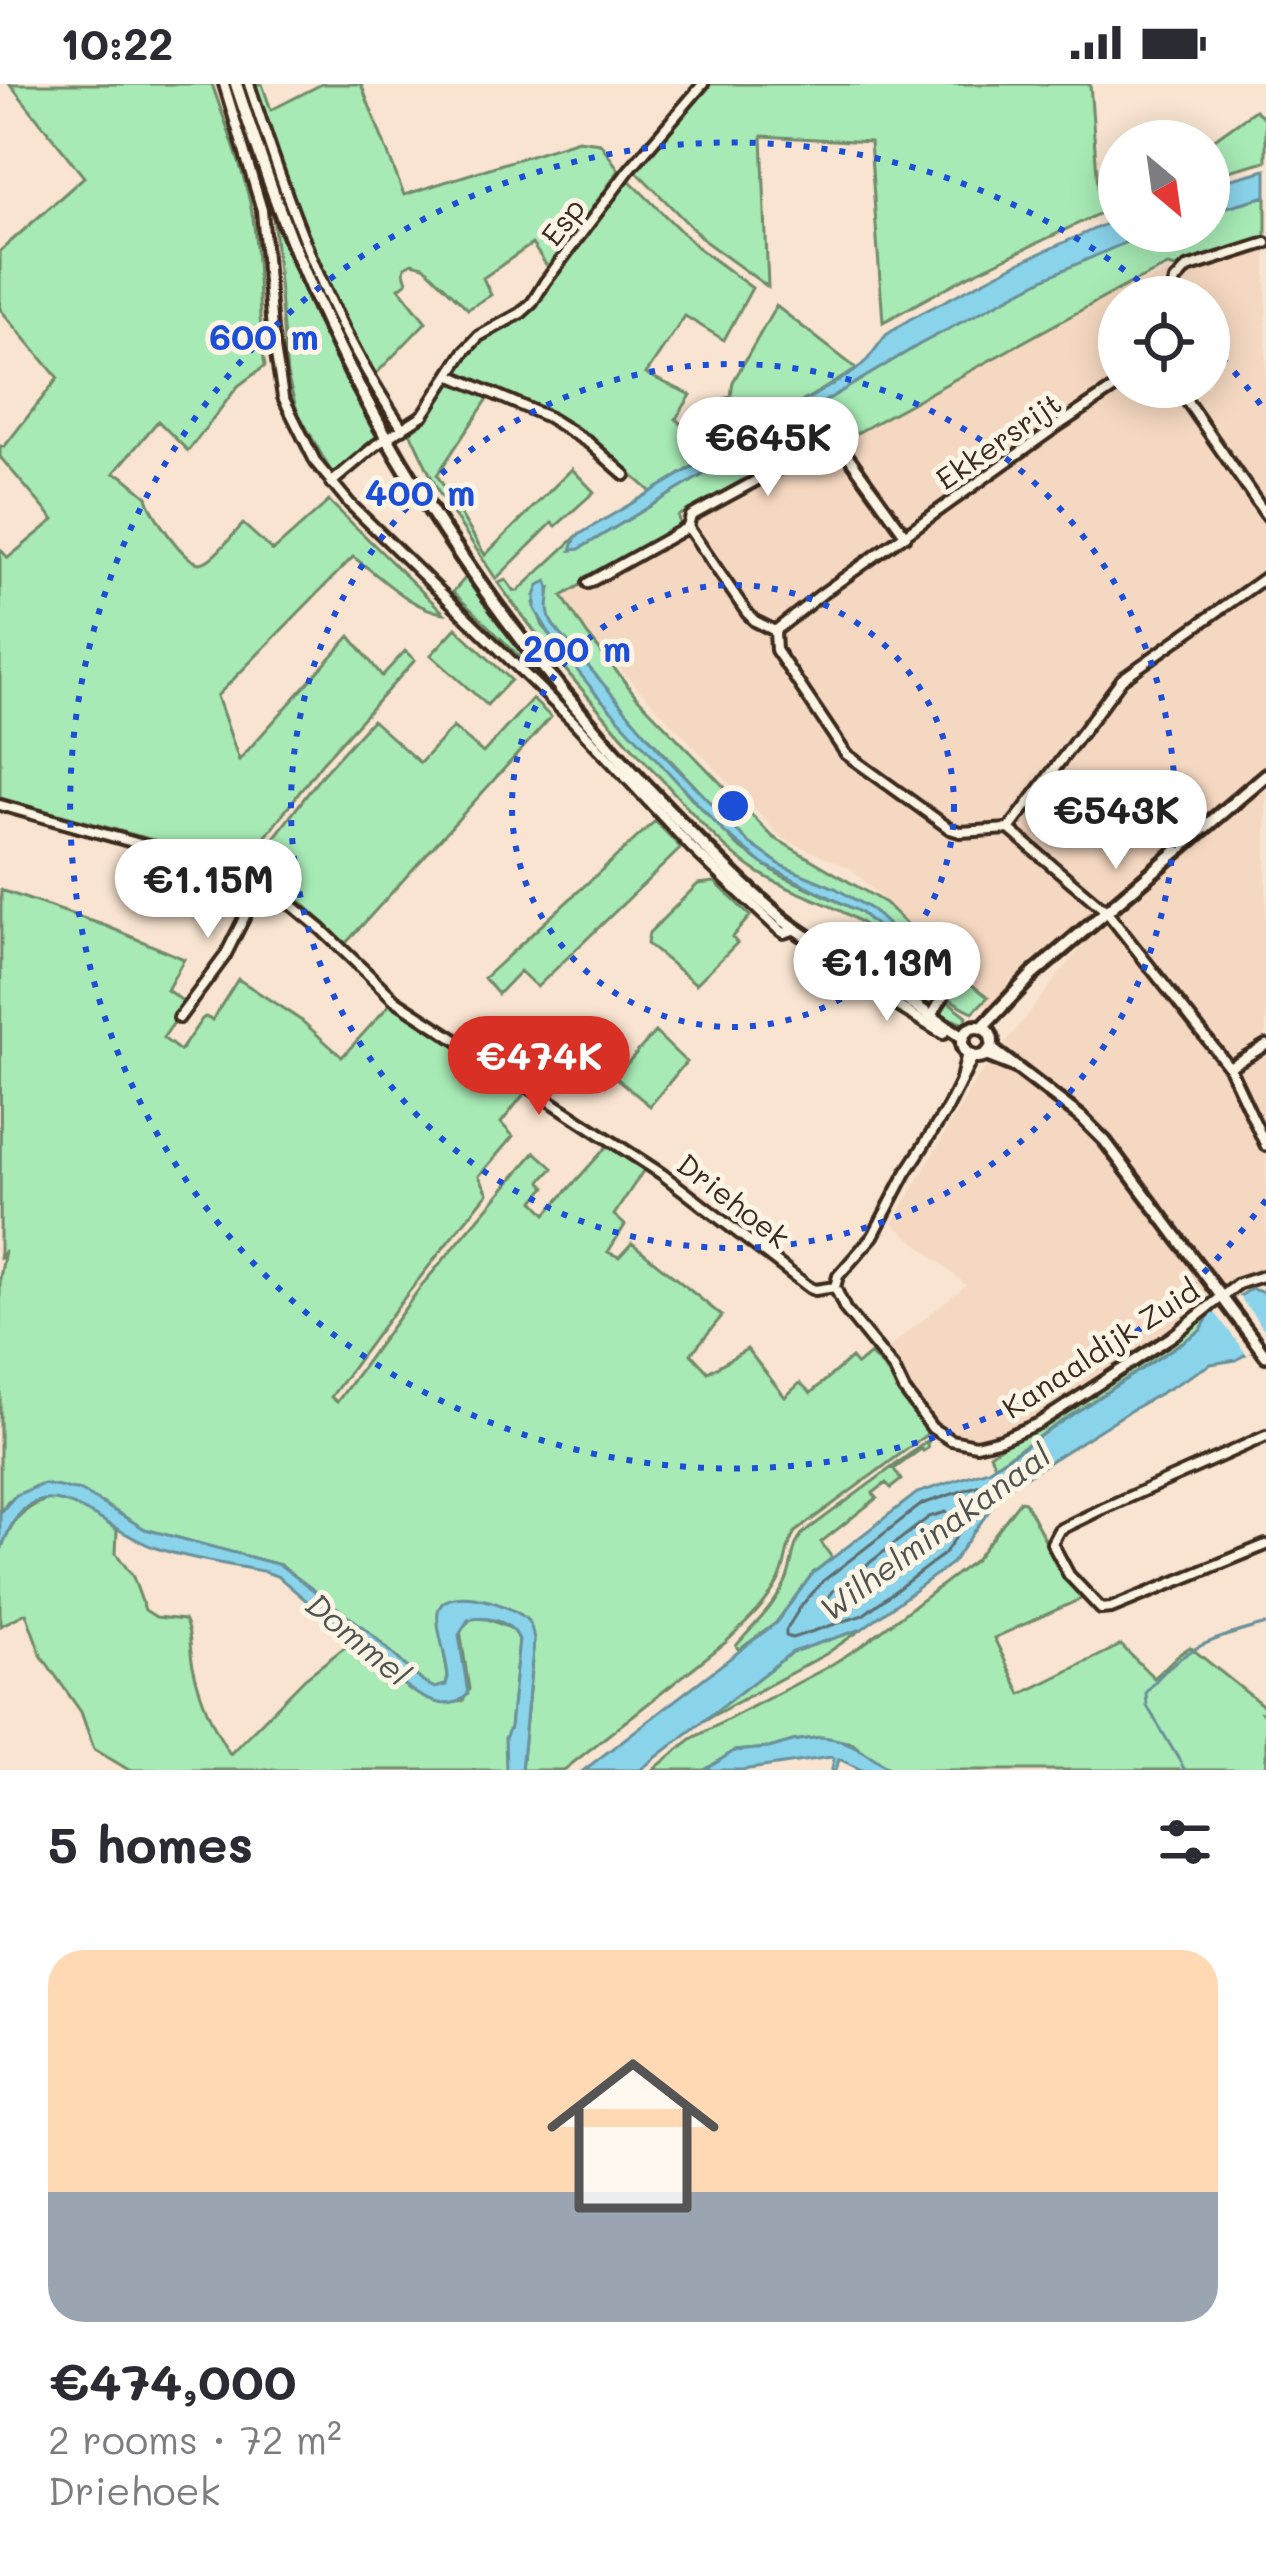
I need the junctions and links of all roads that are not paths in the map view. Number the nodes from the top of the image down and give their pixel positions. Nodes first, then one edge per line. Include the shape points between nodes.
1 (224, 84) edge
2 (236, 84) edge
3 (249, 84) edge
4 (703, 84) edge
5 (1266, 243) edge
6 (1180, 276) edge
7 (450, 376) junction
8 (1098, 399) edge
9 (1192, 408) edge
10 (403, 429) junction
11 (387, 438) junction
12 (625, 475) dead end
13 (331, 483) junction
14 (1266, 515) edge
15 (688, 526) junction
16 (906, 536) junction
17 (1266, 578) edge
18 (588, 583) dead end
19 (775, 631) junction
20 (1266, 775) edge
21 (0, 805) edge
22 (1009, 829) junction
23 (262, 880) junction
24 (1106, 911) junction
25 (796, 928) junction
26 (854, 979) dead end
27 (943, 997) dead end
28 (911, 1007) junction
29 (936, 1017) junction
30 (178, 1018) dead end
31 (976, 1032) junction
32 (943, 1034) dead end
33 (1266, 1045) edge
34 (979, 1053) junction
35 (1229, 1067) junction
36 (1266, 1146) edge
37 (1266, 1275) edge
38 (835, 1287) junction
39 (1225, 1300) junction
40 (1262, 1353) edge
41 (1266, 1436) edge
42 (1266, 1545) edge

1 - 13 street via 262,210 283,397
2 - 11 main road via 299,259
3 - 10 street via 316,272 359,363
4 - 7 street, Esp via 532,303 479,336
5 - 6 street
7 - 10 street, Esp
7 - 12 street via 548,417
8 - 16 street, Ekkersrijt
9 - 14 street
10 - 11 street, Esp
11 - 13 street, Esp
11 - 25 main road via 468,566 570,700 693,835
13 - 25 street via 753,907 784,933
15 - 16 street via 691,516 831,440
15 - 18 street
15 - 19 street via 747,613
16 - 19 street, Ekkersrijt
17 - 22 street via 1122,679
19 - 22 street via 776,650 846,754 950,829
20 - 24 main road
21 - 23 street
22 - 24 street
23 - 30 street via 225,956
23 - 38 street, Driehoek via 402,1005 662,1174 809,1288
24 - 31 main road
24 - 35 street
25 - 28 main road
26 - 28 street
27 - 29 street
28 - 29 main road
28 - 32 street
29 - 31 main road
31 - 34 main road
31 - 34 main road
33 - 35 street
34 - 38 street
34 - 39 street via 1013,1066 1105,1141
35 - 36 street
37 - 39 street via 1238,1284
38 - 39 street, Kanaaldijk Zuid via 936,1431 976,1445 1030,1428
39 - 40 street
41 - 42 street via 1090,1514 1052,1544 1101,1609

